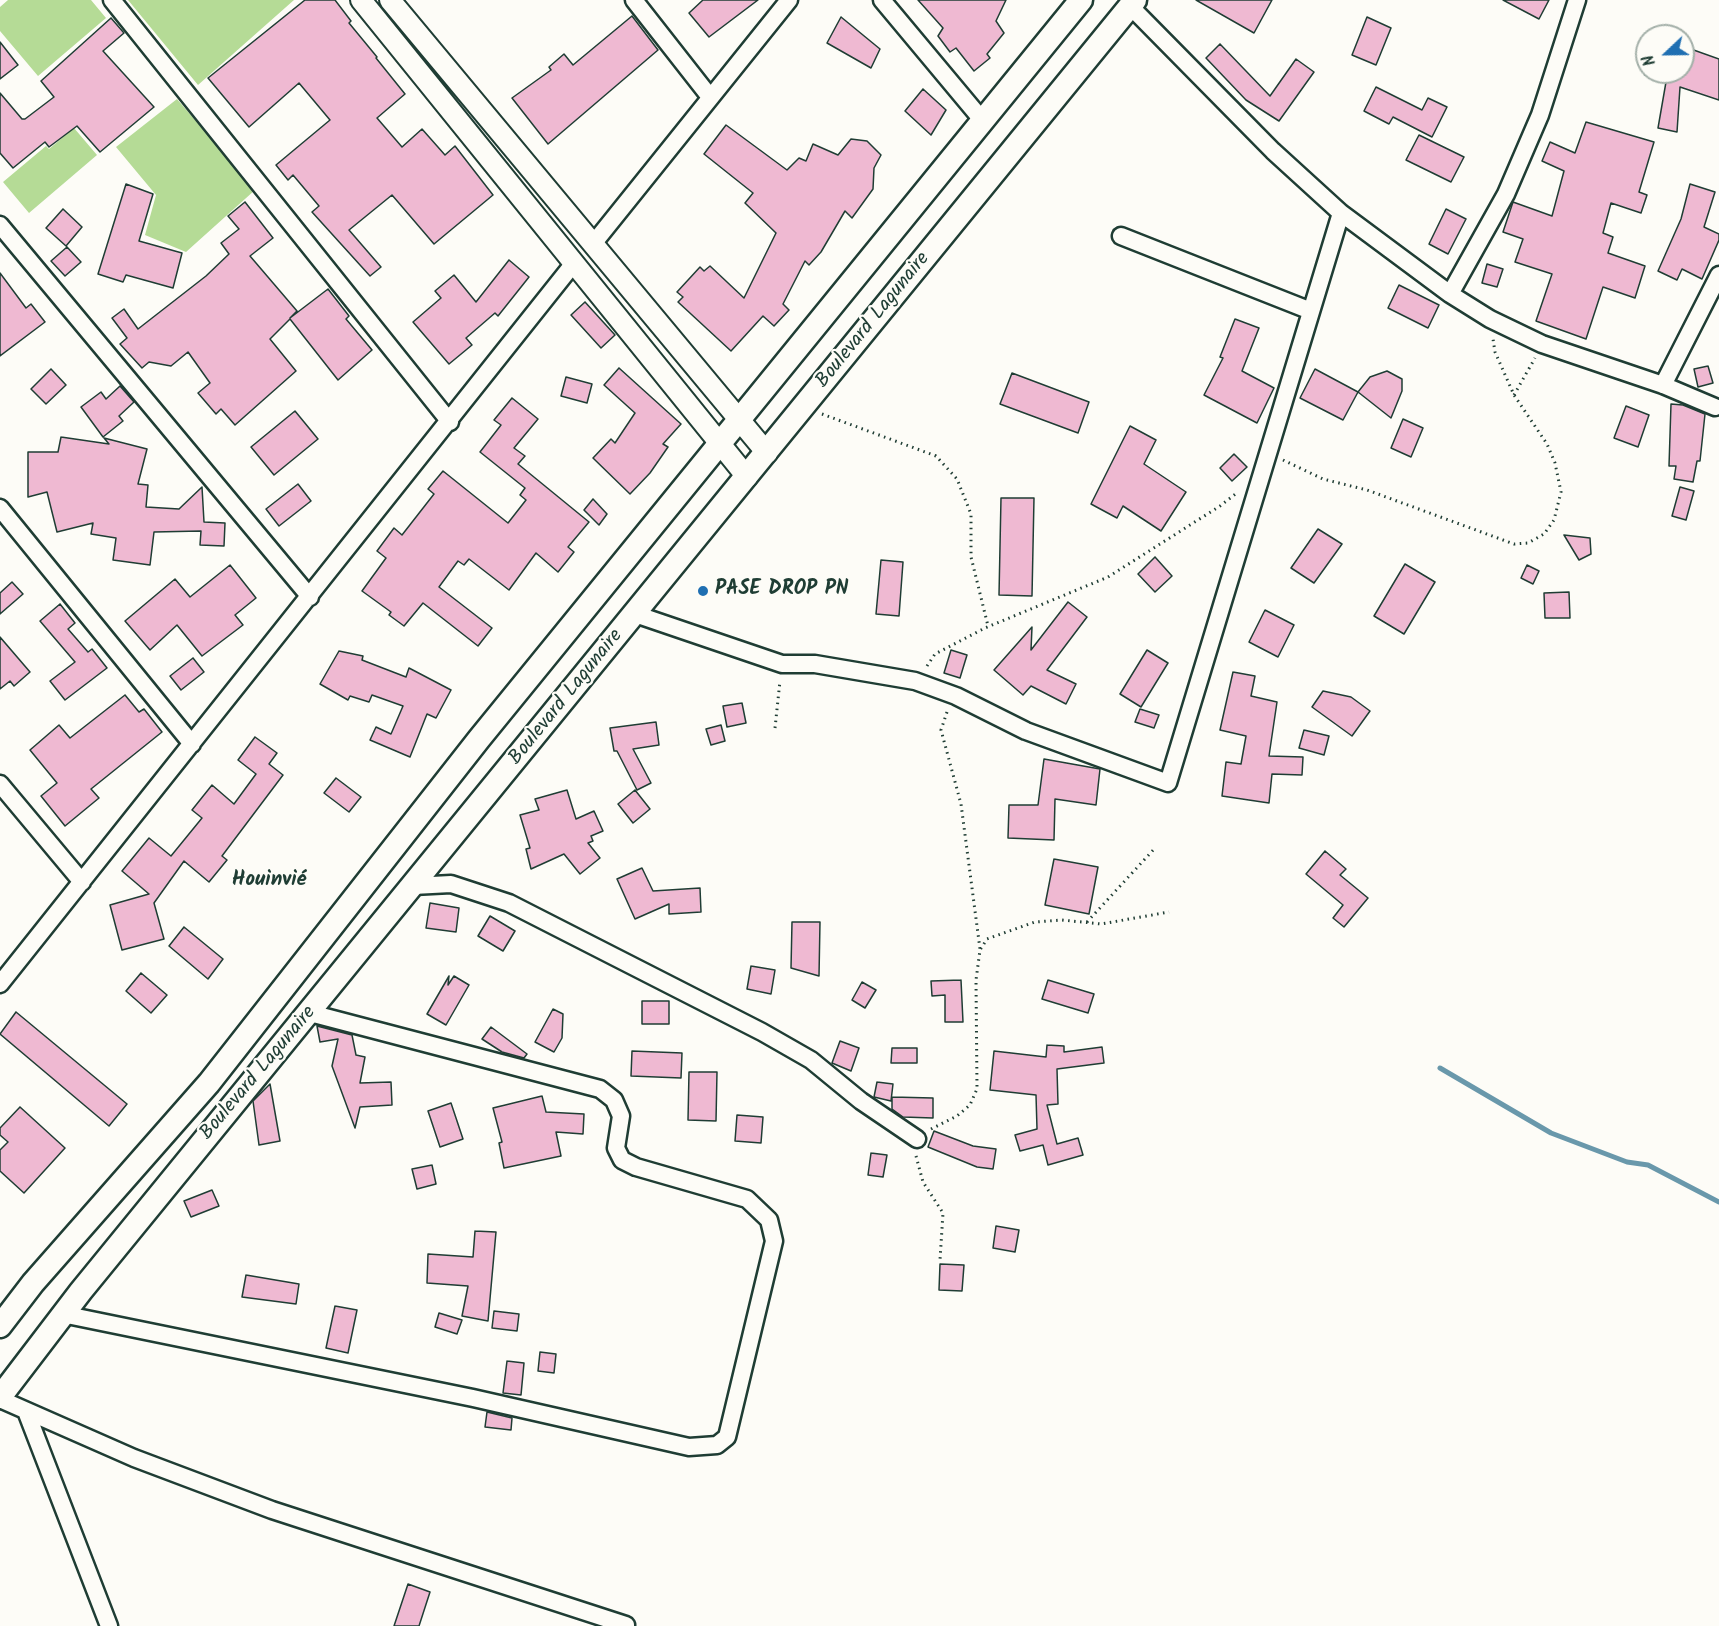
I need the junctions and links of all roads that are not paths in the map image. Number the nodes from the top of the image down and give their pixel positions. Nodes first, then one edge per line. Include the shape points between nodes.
1 (112, 0) edge
2 (360, 0) edge
3 (390, 0) edge
4 (634, 0) edge
5 (789, 0) edge
6 (882, 0) edge
7 (1081, 0) edge
8 (1577, 0) edge
9 (1133, 3) edge
10 (710, 97) junction
11 (983, 121) junction
12 (1341, 213) junction
13 (0, 225) edge
14 (1121, 236) dead end
15 (594, 244) junction
16 (574, 263) junction
17 (1719, 275) edge
18 (1450, 294) junction
19 (1311, 311) junction
20 (1663, 385) junction
21 (1715, 407) dead end
22 (740, 420) junction
23 (450, 422) junction
24 (720, 443) junction
25 (767, 453) junction
26 (747, 477) junction
27 (0, 508) edge
28 (310, 597) junction
29 (635, 614) junction
30 (192, 744) junction
31 (0, 784) edge
32 (82, 882) junction
33 (413, 886) junction
34 (0, 984) edge
35 (310, 1013) junction
36 (917, 1139) road end
37 (62, 1314) junction
38 (0, 1326) edge
39 (0, 1398) edge
40 (26, 1411) junction
41 (626, 1625) edge
42 (109, 1626) edge

1 - 23 street
2 - 16 street
3 - 15 street
4 - 10 street
5 - 10 street
6 - 11 street
7 - 11 main road, Boulevard Lagunaire
8 - 18 street via 1536,125 1506,194
9 - 12 street via 1274,151
9 - 25 main road, Boulevard Lagunaire
10 - 15 street
11 - 22 main road, Boulevard Lagunaire
12 - 18 street
12 - 19 street
13 - 28 street
14 - 19 street
15 - 22 street
16 - 23 street
16 - 24 street
17 - 20 street
18 - 20 street via 1542,344
19 - 29 street via 1168,783 1026,731 956,696 915,681 815,664 782,664
20 - 21 street
22 - 24 main road, Boulevard Lagunaire
22 - 25 street
23 - 28 street
24 - 26 street
24 - 38 main road, Boulevard Lagunaire via 264,1016
25 - 26 main road, Boulevard Lagunaire
26 - 29 main road, Boulevard Lagunaire
27 - 30 street
28 - 30 street
29 - 33 main road, Boulevard Lagunaire
30 - 32 street
31 - 32 street
32 - 34 street
33 - 35 main road, Boulevard Lagunaire
33 - 36 street via 451,884 509,903 812,1060 861,1101
35 - 37 main road, Boulevard Lagunaire
35 - 37 street via 600,1089 615,1100 621,1116 616,1148 622,1160 747,1200 769,1220 774,1241 727,1437 717,1445 689,1447 473,1398
37 - 39 main road, Boulevard Lagunaire
39 - 40 street
40 - 41 street via 134,1458 272,1510
40 - 42 street

